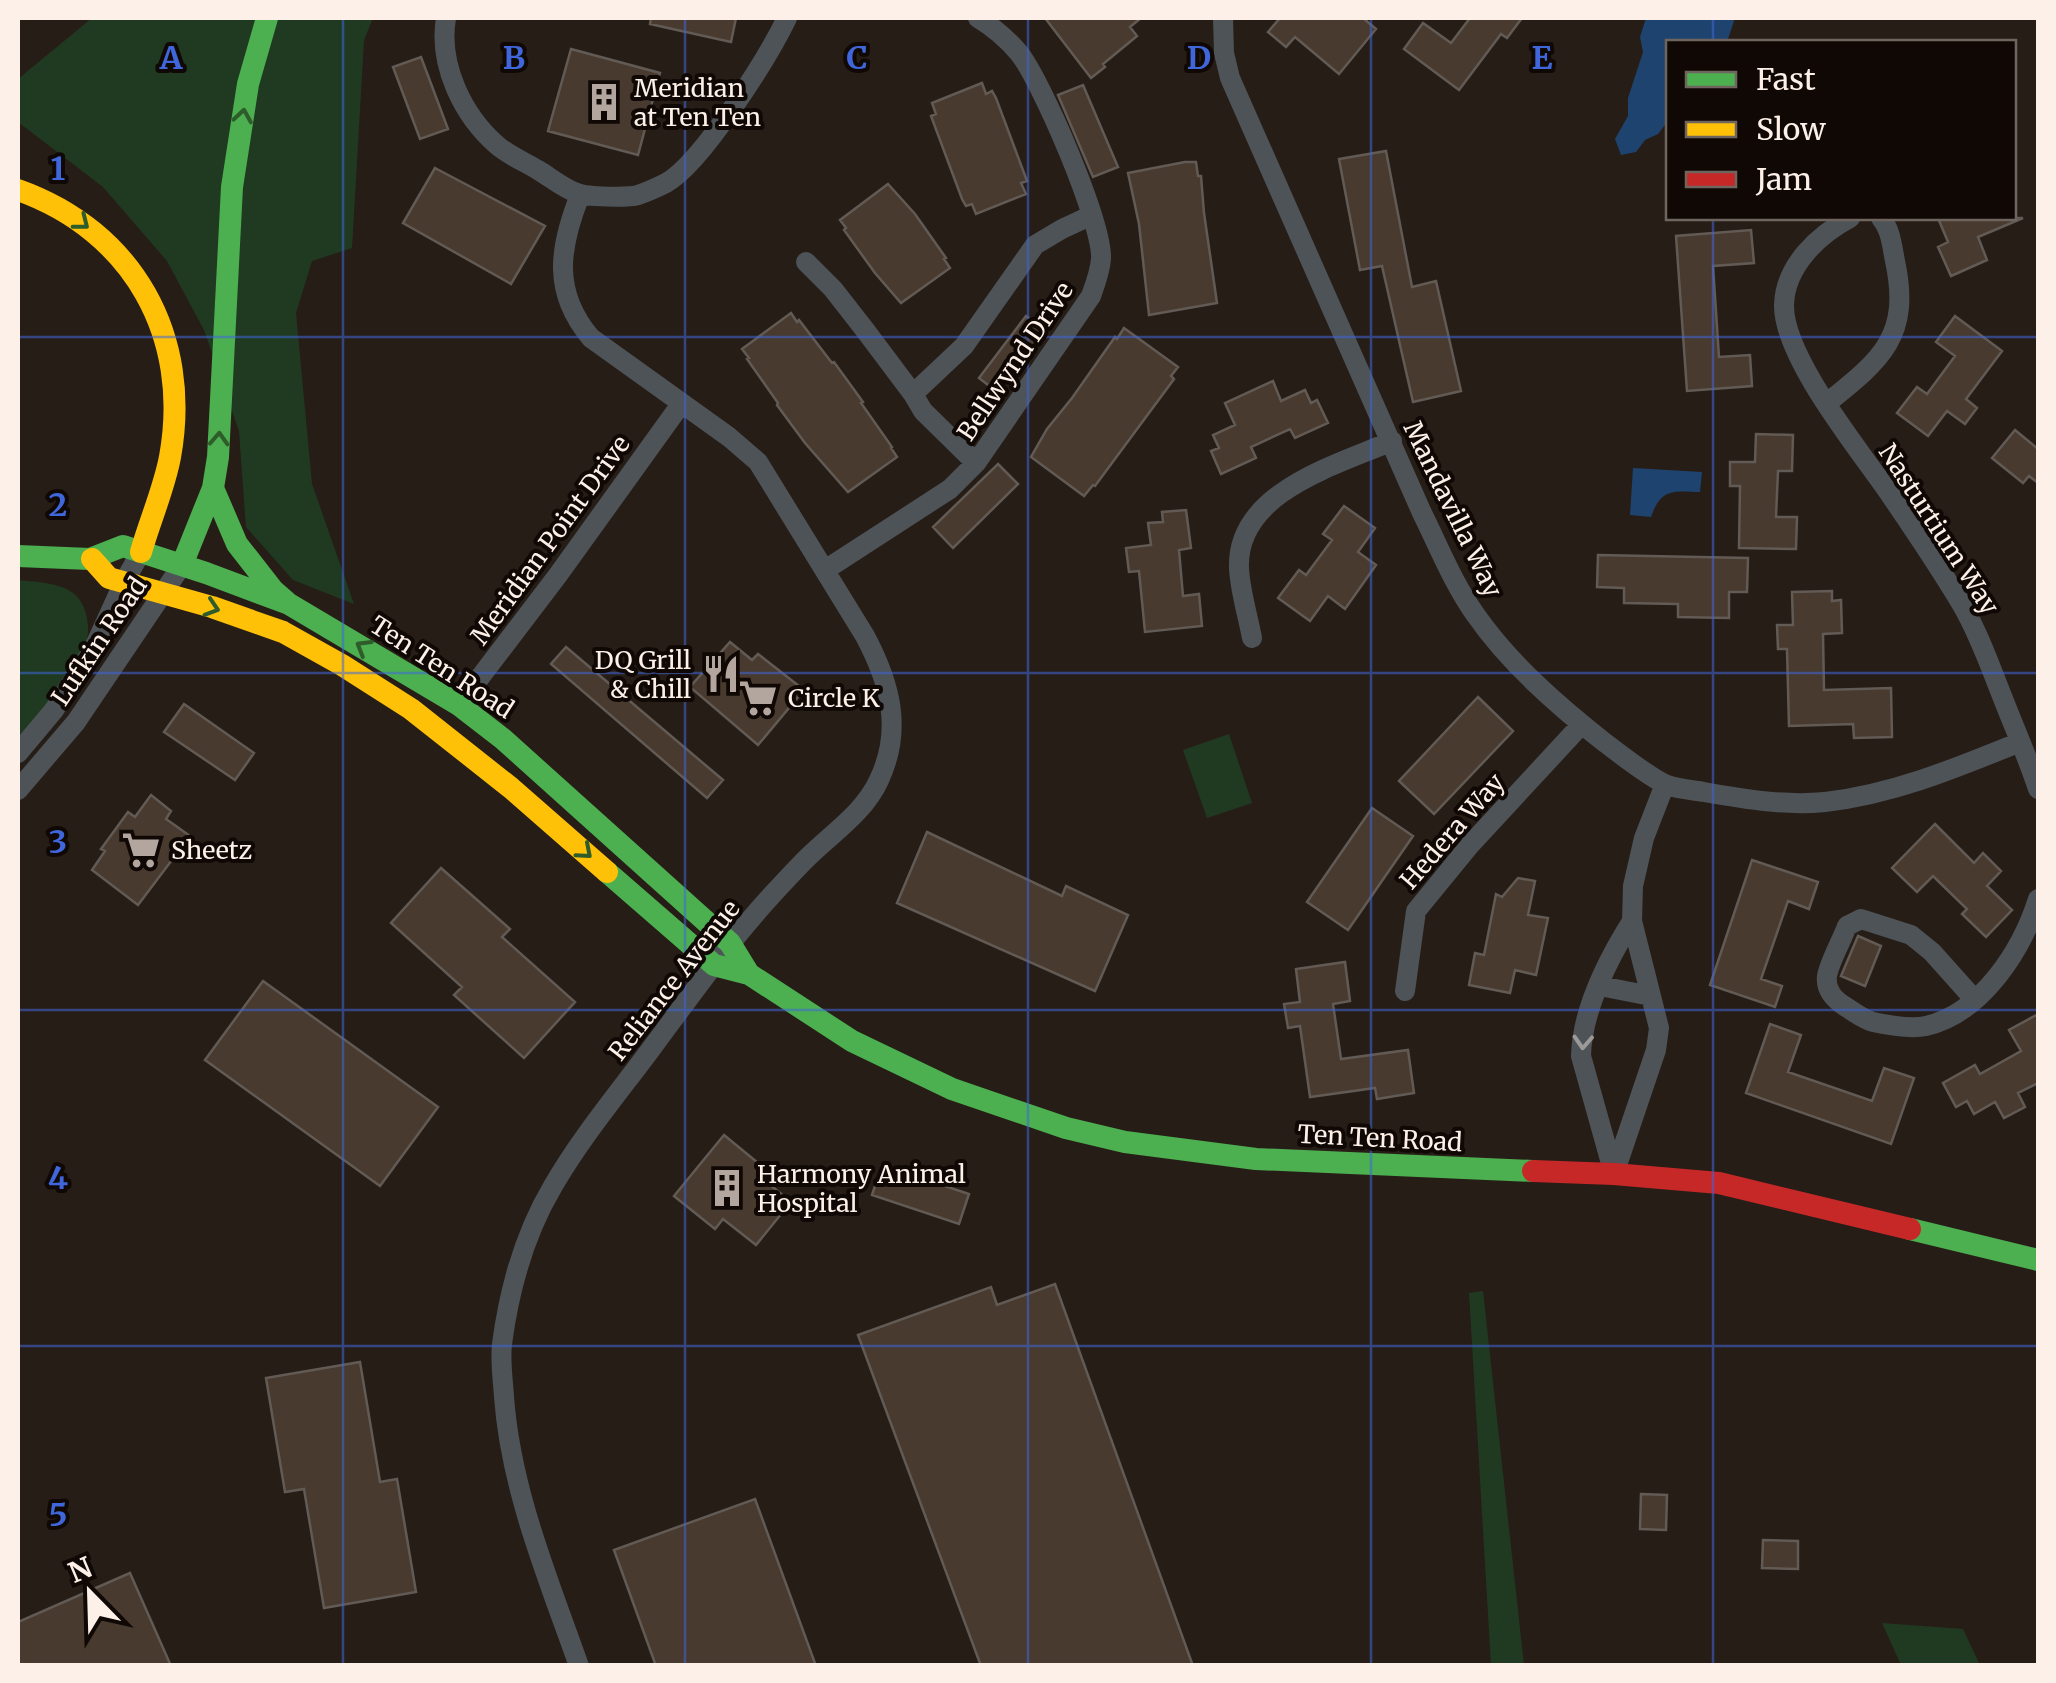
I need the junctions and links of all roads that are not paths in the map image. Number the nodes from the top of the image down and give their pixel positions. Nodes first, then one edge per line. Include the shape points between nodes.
1 (267, 18) edge
2 (446, 18) edge
3 (787, 18) edge
4 (978, 18) edge
5 (1223, 18) edge
6 (18, 190) edge
7 (580, 195) junction
8 (1092, 216) junction
9 (1847, 220) edge
10 (1882, 220) edge
11 (806, 262) dead end
12 (913, 394) junction
13 (1828, 403) junction
14 (681, 404) junction
15 (1392, 442) junction
16 (976, 463) junction
17 (214, 488) junction
18 (140, 552) junction
19 (18, 556) edge
20 (92, 559) junction
21 (182, 566) junction
22 (825, 570) junction
23 (124, 582) junction
24 (162, 593) junction
25 (289, 604) junction
26 (1252, 638) dead end
27 (459, 705) junction
28 (1581, 725) junction
29 (2020, 742) junction
30 (18, 754) edge
31 (1666, 784) junction
32 (2038, 789) edge
33 (18, 790) edge
34 (2038, 899) edge
35 (1632, 921) junction
36 (730, 943) junction
37 (714, 965) junction
38 (749, 974) junction
39 (1600, 986) junction
40 (1405, 991) dead end
41 (1651, 996) junction
42 (1974, 999) junction
43 (1614, 1174) junction
44 (2038, 1260) edge
45 (580, 1666) edge

17 -> 1 main road via 232,187 248,84
2 - 7 street via 446,55 471,119 502,149
3 - 7 street via 731,108 669,182 634,196
4 - 8 street, Bellwynd Drive via 1012,46 1034,76
5 - 15 street, Mandavilla Way via 1230,78
6 -> 18 main road via 78,218 134,275 161,322 175,392 171,454
7 - 14 street, Reliance Avenue via 564,244 568,304 591,338
8 - 12 street via 1035,244 964,346
8 - 16 street, Bellwynd Drive via 1102,258 1091,296
9 - 13 street, Nasturtium Way via 1807,250 1784,304 1791,341
10 - 13 street via 1899,279 1898,318 1888,345
11 - 12 street
12 - 16 street
13 - 29 street, Nasturtium Way via 1964,607
14 - 22 street, Reliance Avenue via 758,462
14 - 27 street, Meridian Point Drive
15 - 26 street via 1292,486 1257,515 1239,568
15 - 28 street, Mandavilla Way via 1474,612 1522,670
16 - 22 street, Bellwynd Drive via 950,489
17 - 21 main road
17 - 25 main road via 237,544
18 - 20 main road, Ten Ten Road via 123,546
18 - 21 main road, Ten Ten Road
18 - 23 street, Lufkin Road
19 - 20 main road, Ten Ten Road
20 - 23 main road, Ten Ten Road via 109,578
21 - 24 street, Lufkin Road
21 - 25 main road, Ten Ten Road
22 - 36 street, Reliance Avenue via 889,689 888,755 877,785 854,815
23 - 24 main road, Ten Ten Road
23 - 30 street, Lufkin Road via 93,650
24 - 33 street, Lufkin Road via 76,722
24 -> 37 main road, Ten Ten Road via 284,632 410,709 512,788
27 -> 25 main road, Ten Ten Road
27 - 36 main road, Ten Ten Road
28 - 31 street, Mandavilla Way
28 - 40 street, Hedera Way via 1416,911
29 - 31 street, Mandavilla Way via 1893,789 1820,802 1742,799
29 - 32 street, Nasturtium Way
31 - 35 street via 1644,838
34 - 42 street via 2016,950
35 - 39 street
35 - 41 street
36 - 37 street, Reliance Avenue
36 - 38 main road, Ten Ten Road
37 - 38 main road, Ten Ten Road
37 - 45 street, Reliance Avenue via 553,1186 530,1234 502,1344 513,1462
38 - 43 main road, Ten Ten Road via 852,1041 952,1090 1126,1142 1256,1159
39 - 41 street
39 -> 43 street via 1587,1013 1581,1056
41 - 43 street via 1659,1028 1656,1050
42 - 42 street via 1923,1027 1870,1021 1834,999 1827,976 1847,926 1861,919 1911,935
43 - 44 main road, Ten Ten Road via 1719,1182

